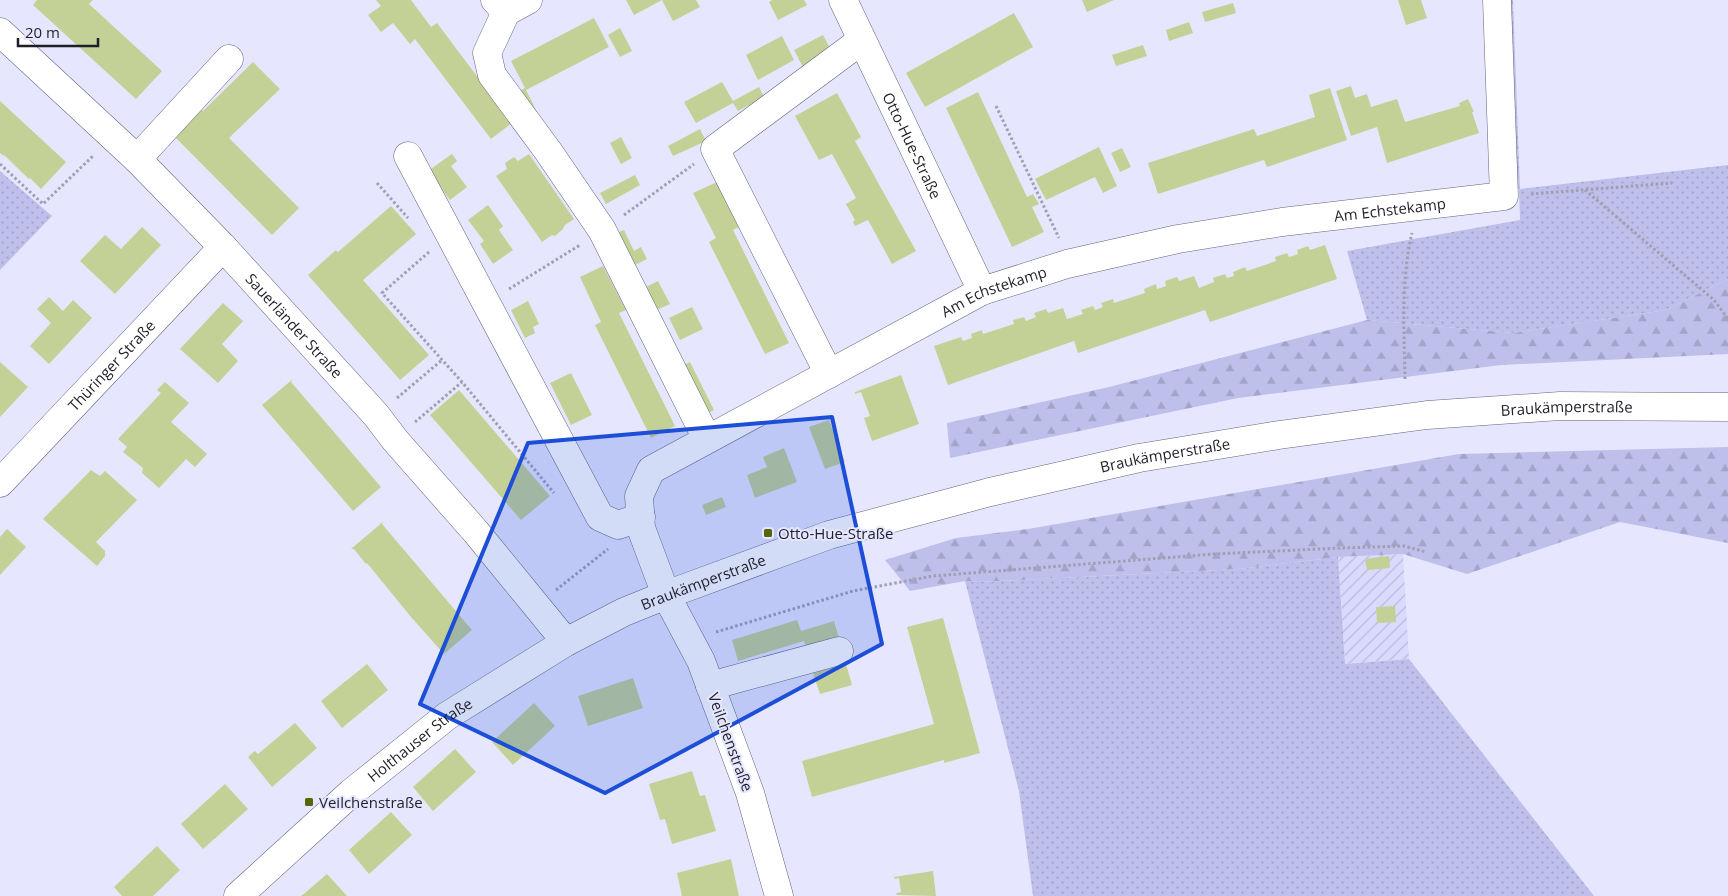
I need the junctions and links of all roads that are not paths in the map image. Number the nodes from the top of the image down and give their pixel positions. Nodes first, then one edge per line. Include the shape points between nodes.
1 (843, 0) edge
2 (1497, 0) edge
3 (510, 4) edge
4 (0, 32) edge
5 (862, 40) junction
6 (229, 59) dead end
7 (408, 156) dead end
8 (137, 159) junction
9 (222, 247) junction
10 (982, 291) junction
11 (829, 374) junction
12 (1728, 407) edge
13 (707, 439) junction
14 (0, 483) edge
15 (641, 523) junction
16 (666, 595) junction
17 (624, 612) joint
18 (566, 642) junction
19 (839, 651) dead end
20 (710, 686) junction
21 (238, 896) edge
22 (779, 896) edge

1 - 5 street, Otto-Hue-Straße
2 - 10 street, Am Echstekamp via 1504,196 1282,222 1178,239 1067,264
3 - 13 street via 487,53 492,75 602,230
4 - 8 street, Sauerländer Straße
5 - 10 street, Otto-Hue-Straße
5 - 11 street via 715,149
6 - 8 street
7 - 15 street via 600,517 618,526
8 - 9 street, Sauerländer Straße
9 - 14 street, Thüringer Straße
9 - 18 street, Sauerländer Straße via 376,416
10 - 11 street, Am Echstekamp
11 - 13 street, Am Echstekamp
12 - 16 street, Braukämperstraße via 1560,406 1427,415 1138,458 829,534
13 - 15 street, Am Echstekamp via 651,470 639,496
15 - 16 street, Am Echstekamp
16 - 17 street, Braukämperstraße
16 - 20 street, Veilchenstraße via 691,640
17 - 18 street, Holthauser Straße
18 - 21 street, Holthauser Straße via 447,716 351,793
19 - 20 street
20 - 22 street, Veilchenstraße via 750,793

